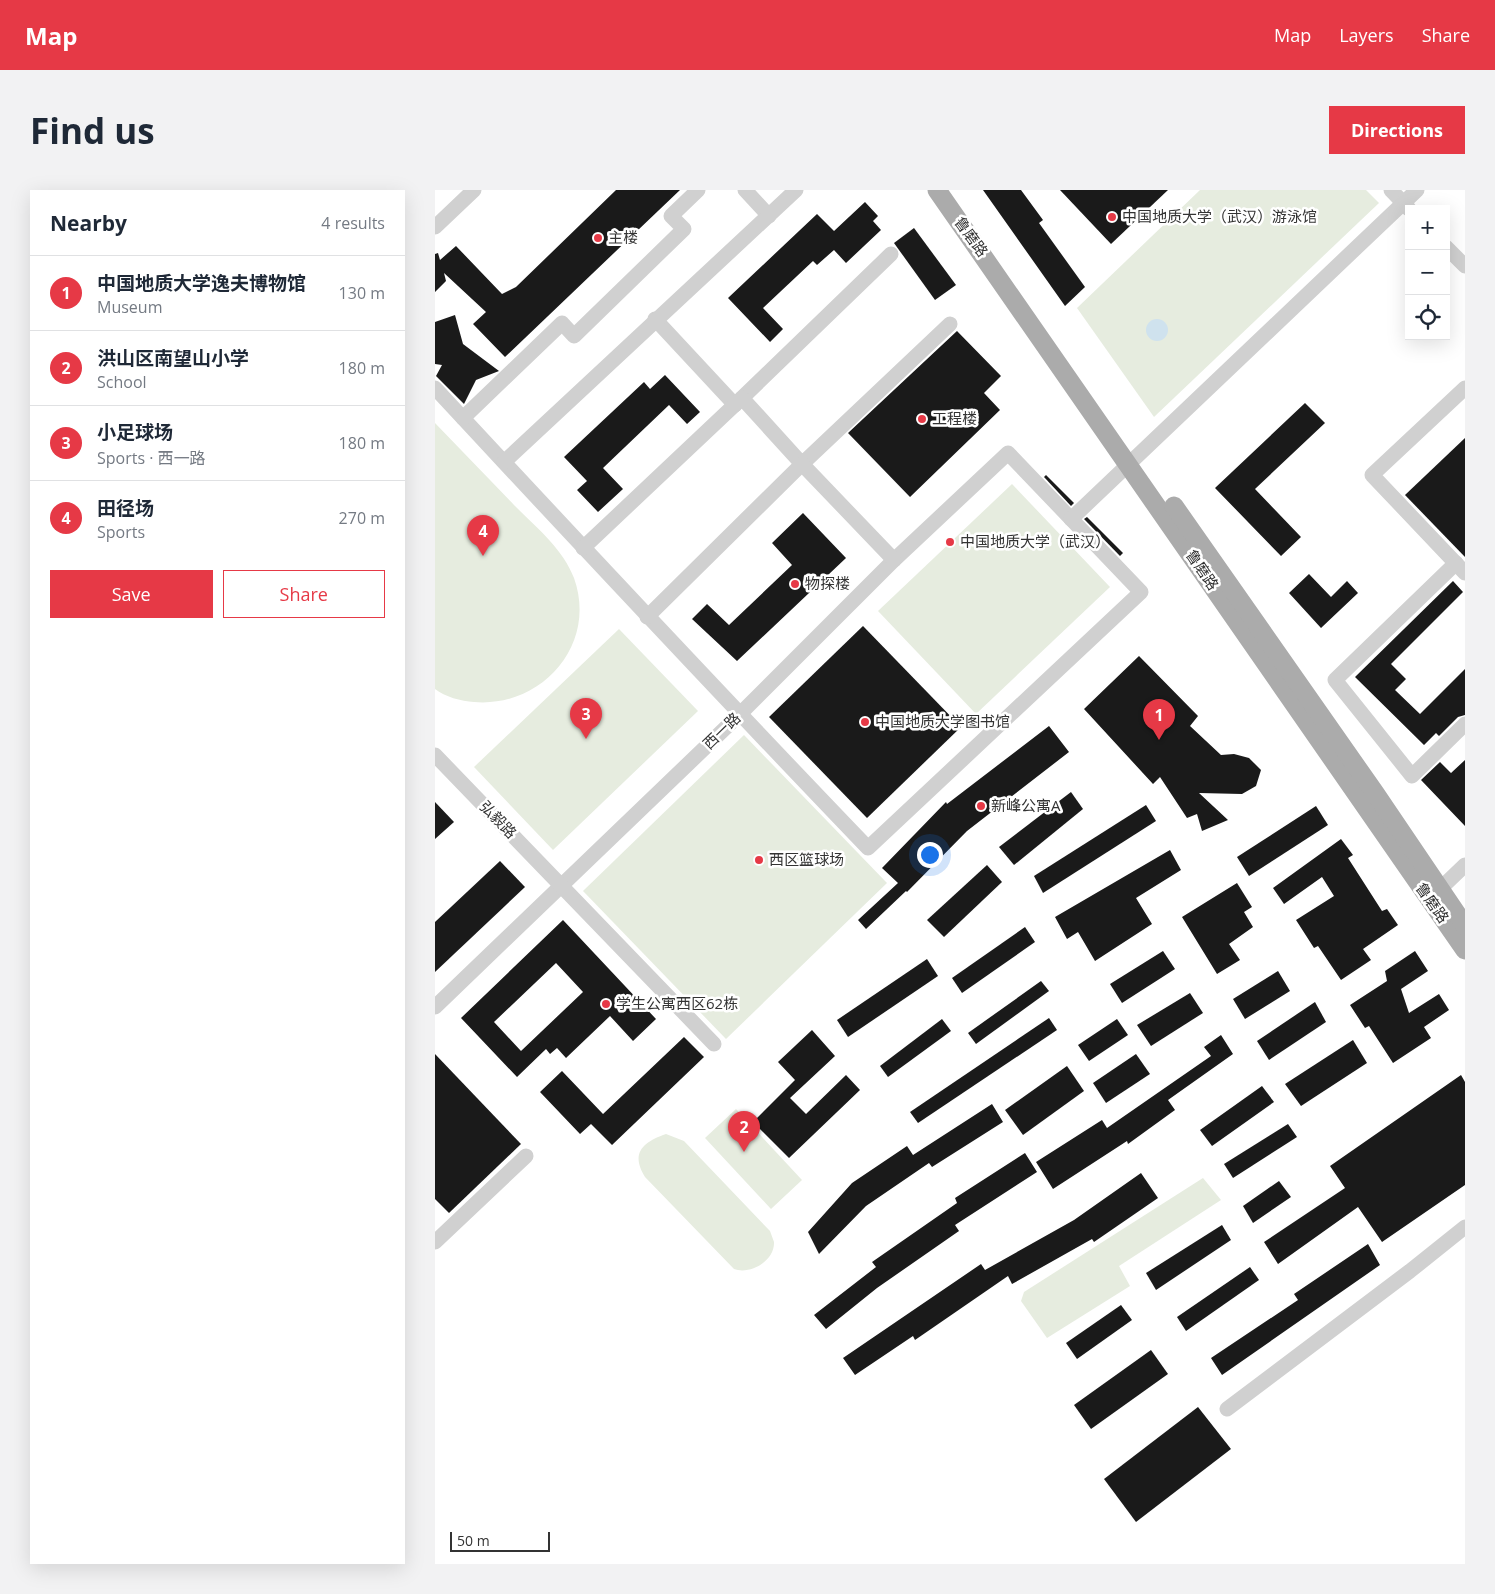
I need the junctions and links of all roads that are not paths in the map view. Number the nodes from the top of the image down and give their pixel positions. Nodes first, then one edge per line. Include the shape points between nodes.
1 (474, 190) edge
2 (698, 190) edge
3 (745, 190) edge
4 (796, 190) edge
5 (937, 190) edge
6 (950, 190) edge
7 (1391, 190) edge
8 (1417, 190) edge
9 (1405, 205) edge
10 (1407, 205) edge
11 (1405, 207) edge
12 (769, 216) junction
13 (435, 227) edge
14 (1449, 250) edge
15 (891, 254) dead end
16 (1465, 266) edge
17 (655, 319) junction
18 (950, 324) dead end
19 (435, 388) edge
20 (1465, 388) edge
21 (739, 401) junction
22 (463, 418) junction
23 (1134, 460) junction
24 (504, 462) junction
25 (802, 464) junction
26 (1071, 519) junction
27 (583, 548) junction
28 (894, 560) junction
29 (1461, 568) edge
30 (647, 617) junction
31 (740, 714) junction
32 (1465, 724) edge
33 (435, 754) edge
34 (1465, 865) edge
35 (562, 886) junction
36 (1440, 889) junction
37 (1465, 926) edge
38 (1465, 950) edge
39 (435, 1007) edge
40 (714, 1044) dead end
41 (525, 1156) dead end
42 (1465, 1226) edge
43 (435, 1242) edge
44 (1227, 1409) dead end

1 - 13 street
2 - 22 street via 671,216 684,229 574,336 562,323
3 - 12 street
4 - 12 street
5 - 23 main road, 鲁磨路
6 - 23 main road, 鲁磨路
7 - 9 street
8 - 10 street
11 - 23 street
12 - 17 street
14 - 16 street
15 - 21 street
17 - 21 street
17 - 24 street
18 - 25 street
19 - 22 street
20 - 29 street via 1372,475
21 - 25 street
21 - 27 street
22 - 24 street
23 - 26 street
23 - 36 main road, 鲁磨路
23 - 38 main road, 鲁磨路
24 - 27 street
25 - 28 street
25 - 30 street
26 - 28 street, 西一路 via 1008,453
26 - 31 street via 1141,592 867,848
27 - 30 street
28 - 31 street, 西一路
29 - 32 street via 1335,680 1412,776
30 - 31 street
31 - 35 street, 西一路
33 - 35 street, 弘毅路
34 - 36 street
35 - 39 street, 西一路
35 - 40 street, 弘毅路
36 - 37 main road, 鲁磨路
41 - 43 street
42 - 44 street

